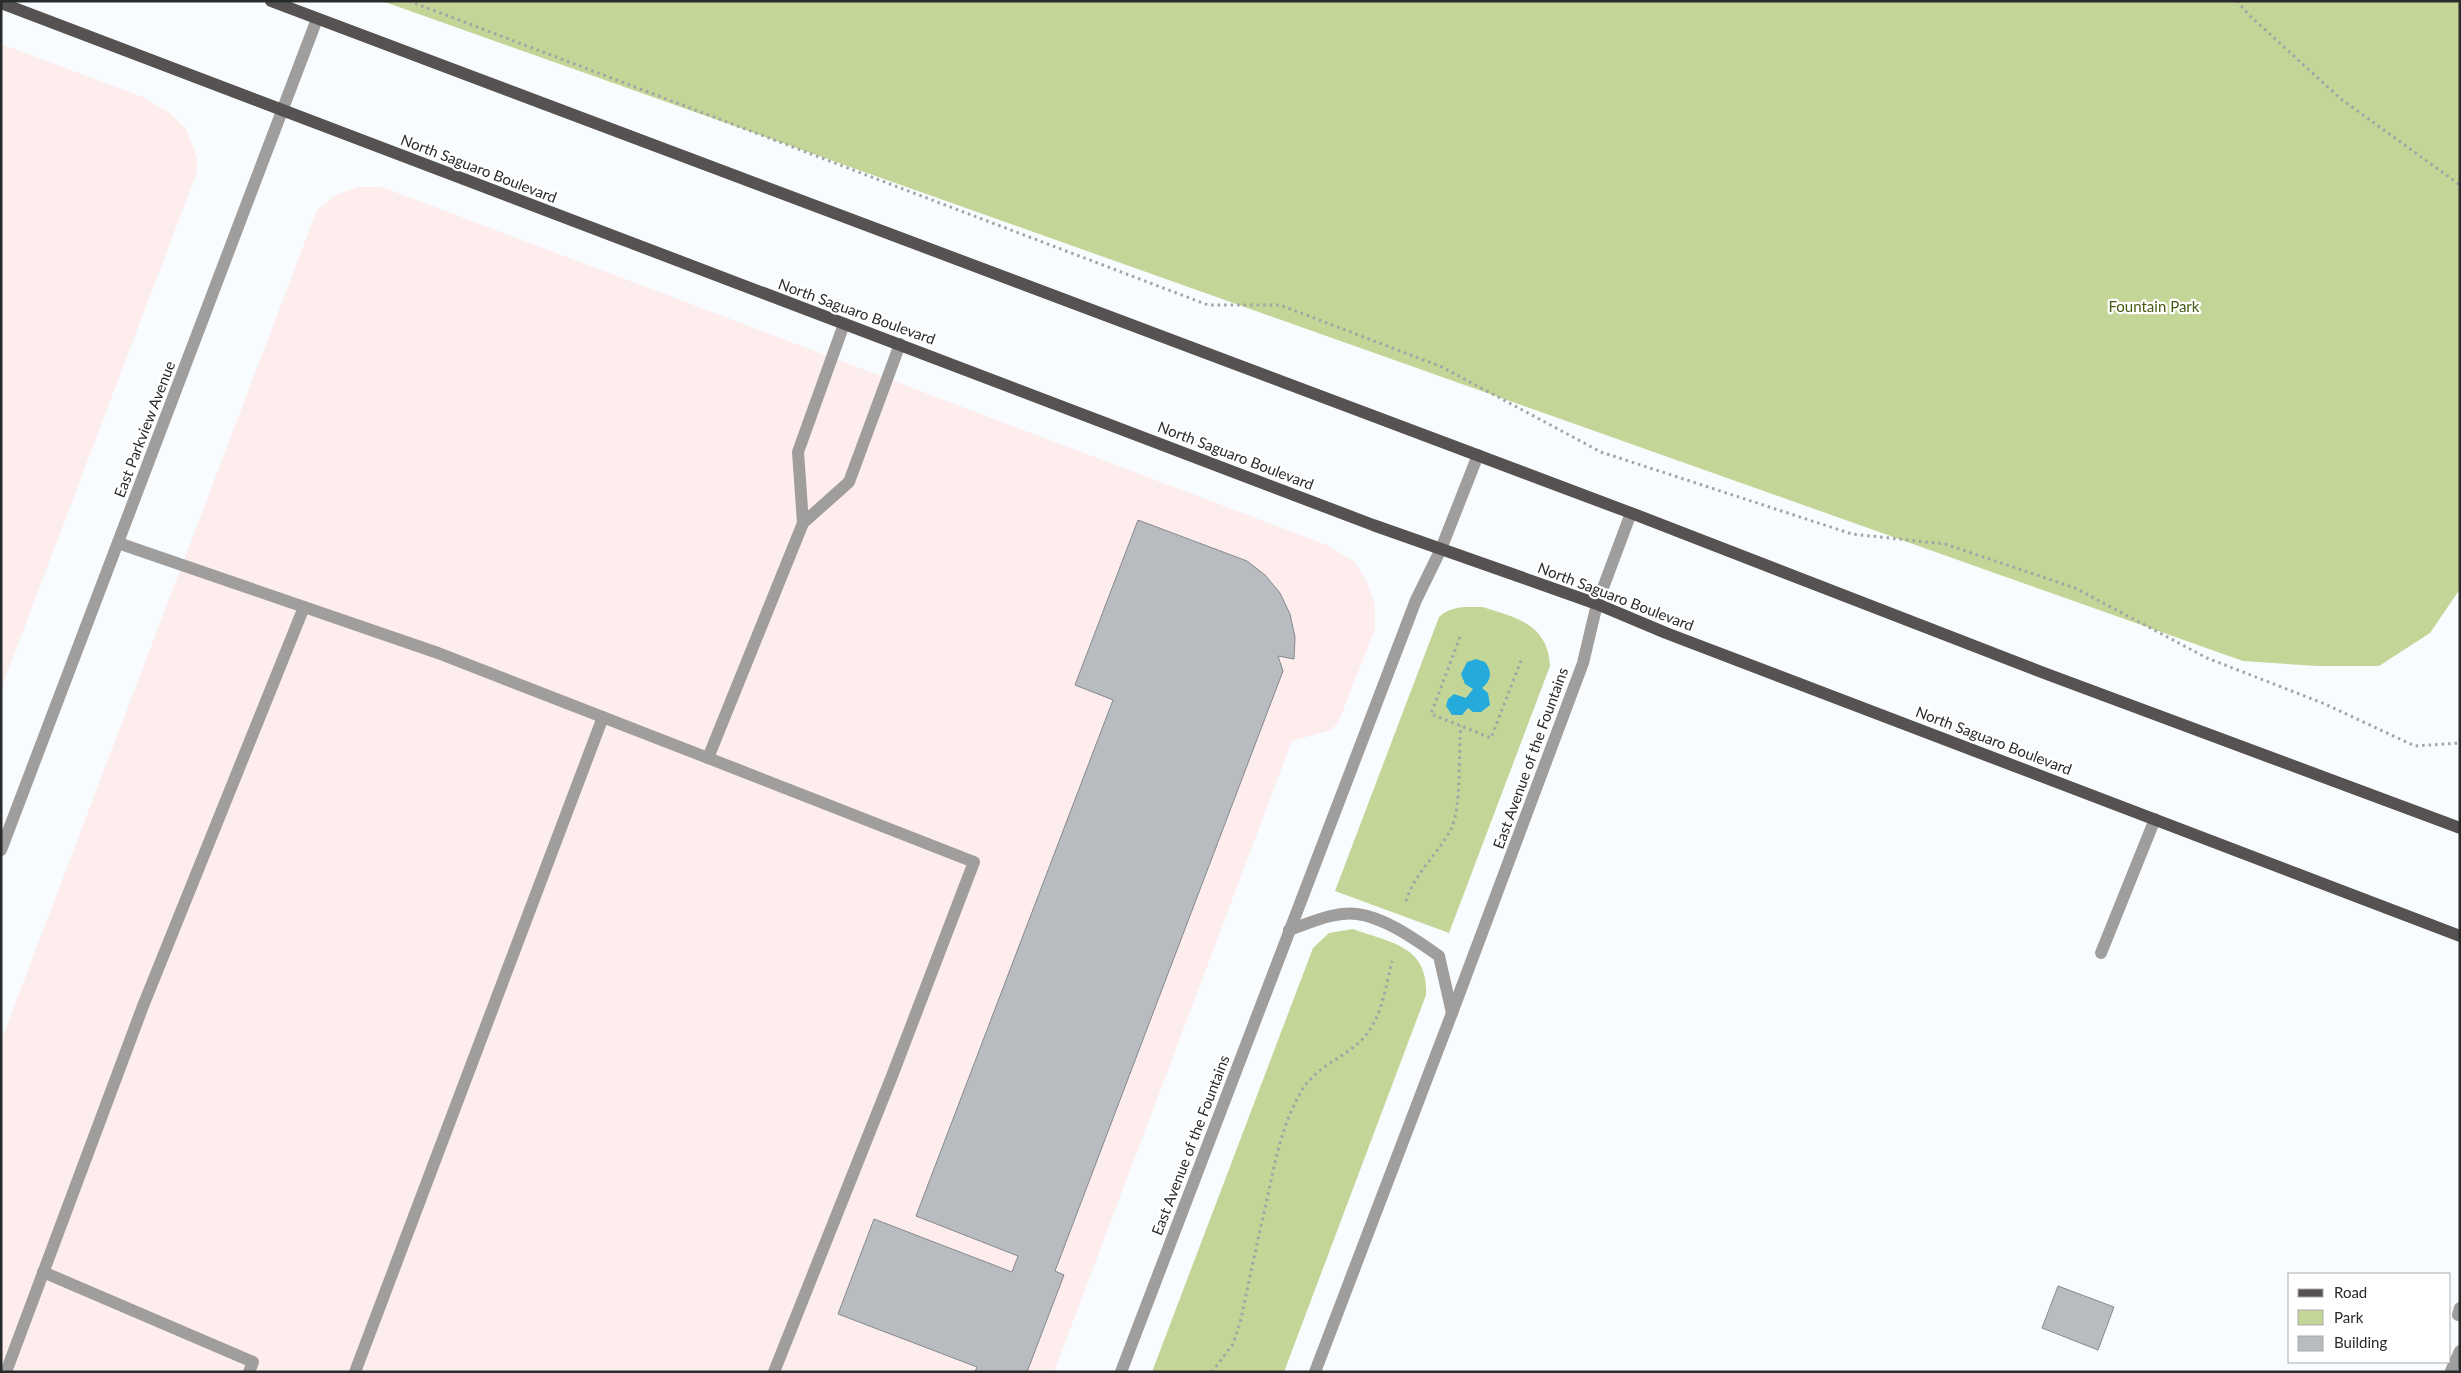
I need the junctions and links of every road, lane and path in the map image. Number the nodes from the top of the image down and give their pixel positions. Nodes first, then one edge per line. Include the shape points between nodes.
1 (271, 1) edge
2 (409, 1) edge
3 (2237, 1) edge
4 (1, 3) edge
5 (317, 19) junction
6 (282, 111) junction
7 (2460, 185) edge
8 (844, 324) junction
9 (900, 344) junction
10 (1478, 455) junction
11 (1631, 512) junction
12 (803, 523) junction
13 (118, 543) junction
14 (1441, 549) junction
15 (1597, 604) junction
16 (304, 607) junction
17 (1460, 637) dead end
18 (1522, 658) dead end
19 (602, 717) junction
20 (1461, 726) junction
21 (2460, 743) edge
22 (708, 758) junction
23 (2155, 819) junction
24 (2460, 828) edge
25 (1, 850) edge
26 (1398, 928) junction
27 (1289, 930) junction
28 (2460, 936) edge
29 (2101, 953) dead end
30 (1452, 1014) junction
31 (43, 1272) junction
32 (2460, 1308) edge
33 (2460, 1316) edge
34 (2460, 1351) edge
35 (2454, 1370) edge
36 (6, 1372) edge
37 (249, 1372) edge
38 (355, 1372) edge
39 (774, 1372) edge
40 (1121, 1372) edge
41 (1212, 1372) edge
42 (1315, 1372) edge

1 - 5 main road
2 - 21 path via 1208,305 1280,305 1442,367 1601,452 1852,534 1945,544 2076,588 2207,658 2325,704 2415,746
3 - 7 path via 2341,100
4 - 6 main road, North Saguaro Boulevard
5 - 6 street, East Parkview Avenue
5 - 10 main road
6 - 8 main road, North Saguaro Boulevard
6 - 13 street, East Parkview Avenue
8 - 9 main road, North Saguaro Boulevard
8 - 12 street via 798,452
9 - 12 street via 849,482
9 - 14 main road, North Saguaro Boulevard
10 - 11 main road
10 - 14 street, East Avenue of the Fountains
11 - 15 street, East Avenue of the Fountains
11 - 24 main road via 2035,669
12 - 22 street
13 - 16 street
13 - 25 street, East Parkview Avenue
14 - 15 main road, North Saguaro Boulevard
14 - 27 street, East Avenue of the Fountains via 1416,600
15 - 23 main road, North Saguaro Boulevard
15 - 30 street, East Avenue of the Fountains via 1583,663
16 - 19 street via 438,653
16 - 31 street via 144,1006
17 - 20 path via 1432,714
18 - 20 path via 1491,738
19 - 22 street
19 - 38 street
20 - 26 path via 1452,827 1408,894
22 - 39 street via 974,862
23 - 28 main road, North Saguaro Boulevard
23 - 29 street
26 - 27 street via 1357,914 1328,916
26 - 30 street via 1439,956
26 - 41 path via 1380,1009 1372,1027 1357,1045 1318,1071 1301,1091 1290,1116 1277,1154 1241,1319 1233,1344
27 - 40 street, East Avenue of the Fountains
30 - 42 street, East Avenue of the Fountains
31 - 36 street
31 - 37 street via 253,1362
32 - 33 street
34 - 35 street

